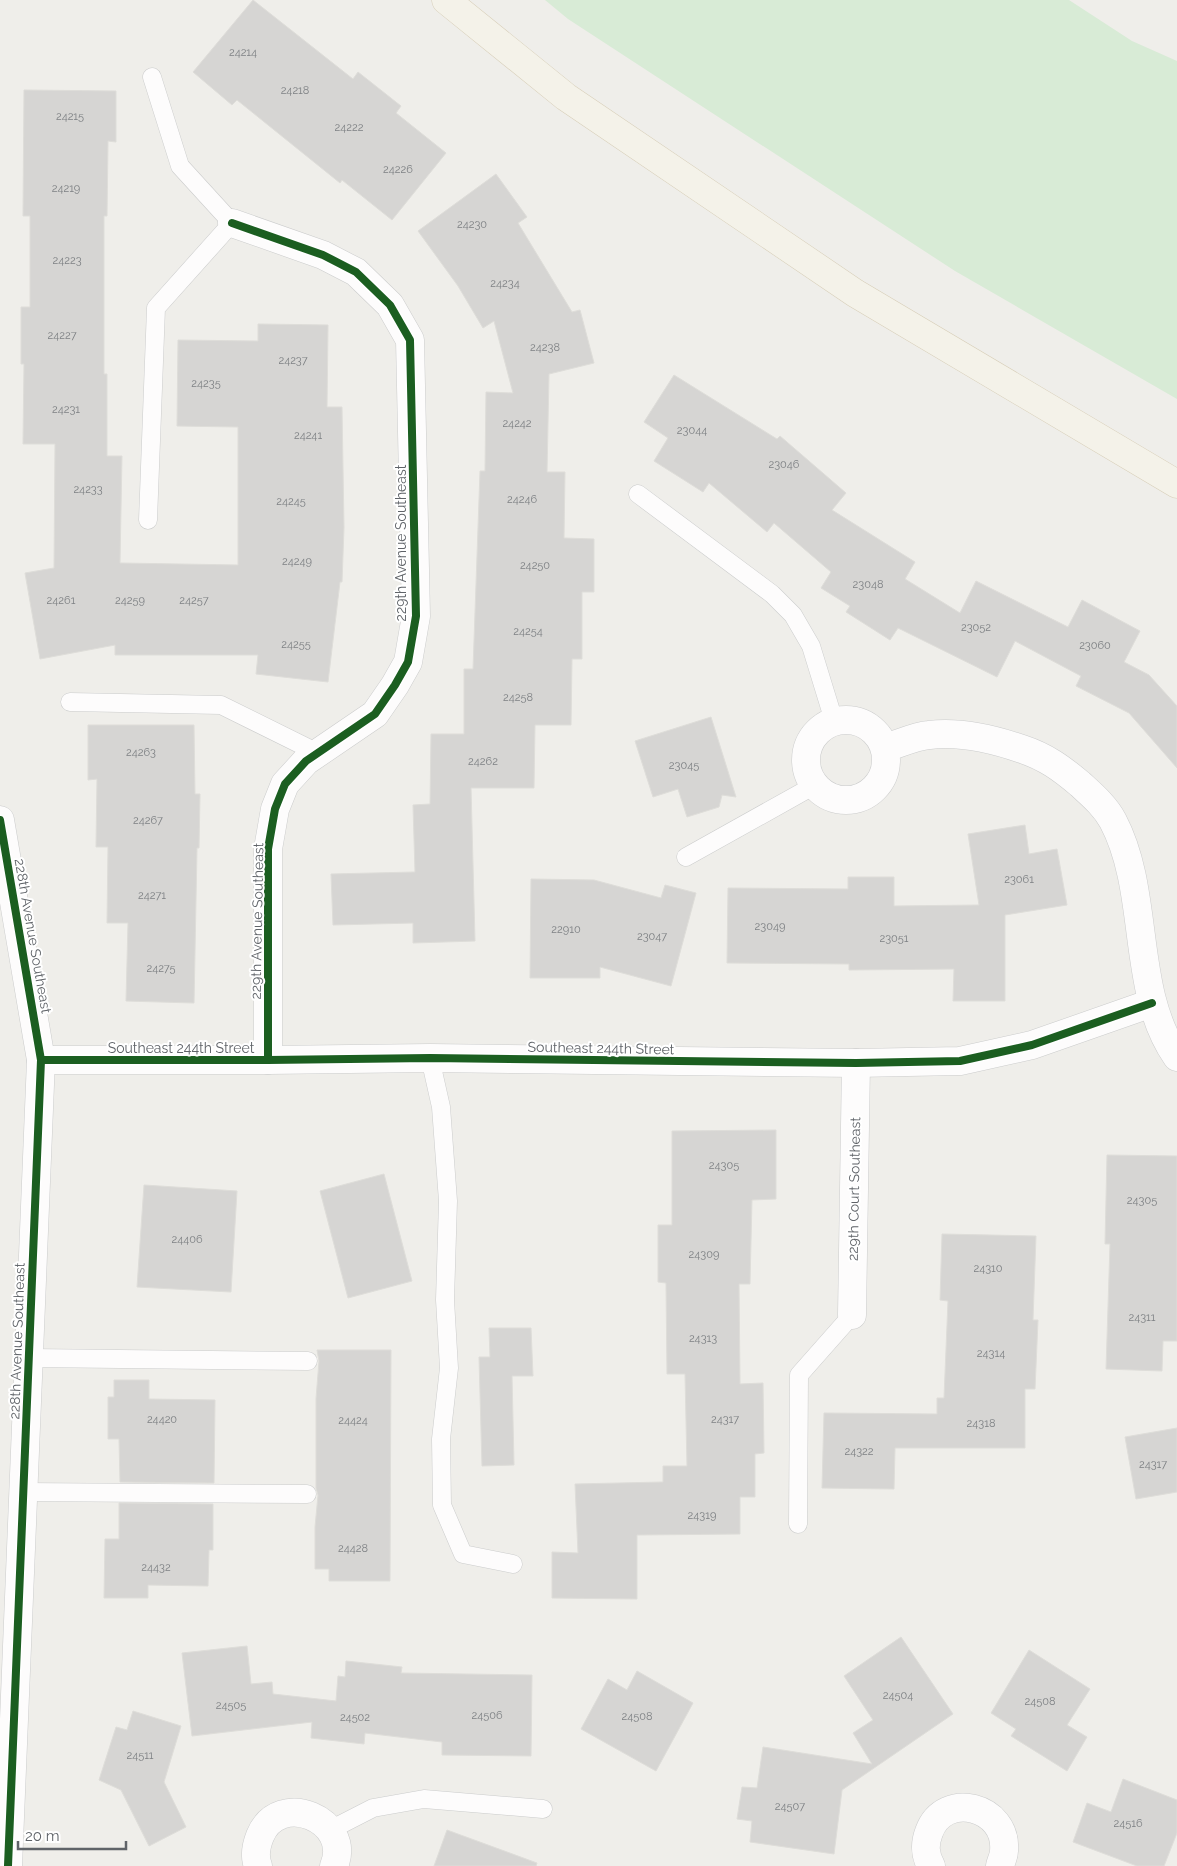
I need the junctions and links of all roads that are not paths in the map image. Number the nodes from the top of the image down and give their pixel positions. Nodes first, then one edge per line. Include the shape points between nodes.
1 (446, 0) edge
2 (152, 77) dead end
3 (232, 223) junction
4 (1177, 484) edge
5 (638, 494) dead end
6 (148, 520) dead end
7 (70, 702) dead end
8 (834, 721) junction
9 (885, 748) junction
10 (318, 753) junction
11 (815, 786) junction
12 (0, 820) edge
13 (686, 857) dead end
14 (1152, 1003) junction
15 (1177, 1057) edge
16 (430, 1058) junction
17 (41, 1060) junction
18 (268, 1060) junction
19 (856, 1063) junction
20 (852, 1315) joint
21 (29, 1358) junction
22 (308, 1361) dead end
23 (23, 1492) junction
24 (307, 1494) dead end
25 (798, 1524) dead end
26 (513, 1564) dead end
27 (543, 1809) dead end
28 (330, 1830) junction
29 (8, 1866) edge
30 (258, 1866) edge
31 (334, 1866) edge
32 (931, 1866) edge
33 (1000, 1866) edge

1 - 4 main road via 566,97 855,293
2 - 3 lane via 180,166
3 - 6 lane via 156,308
3 - 10 street, 229th Avenue Southeast via 323,255 356,272 390,305 410,340 416,616 408,662 375,714
5 - 8 lane via 772,594 793,615 811,646
7 - 10 lane via 221,705
8 - 9 street via 850,719 865,724 878,734
8 - 11 street via 820,728 810,741 805,756 807,772
9 - 11 street via 887,763 882,779 872,791 858,799 842,800 827,796
9 - 14 street via 928,735 994,740 1041,755 1096,798 1112,820 1130,864
10 - 18 street, 229th Avenue Southeast via 285,784 275,809 268,849
11 - 13 lane
12 - 17 street, 228th Avenue Southeast
14 - 15 street via 1168,1044
14 - 19 street, Southeast 244th Street via 1032,1045 960,1062
16 - 18 street, Southeast 244th Street
16 - 19 street, Southeast 244th Street
16 - 26 lane via 441,1107 448,1201 445,1300 449,1368 440,1439 442,1505 463,1554
17 - 18 street, Southeast 244th Street
17 - 21 street, 228th Avenue Southeast
19 - 20 street, 229th Court Southeast
20 - 25 lane via 799,1375
21 - 22 lane
21 - 23 street, 228th Avenue Southeast
23 - 24 lane
23 - 29 street, 228th Avenue Southeast
27 - 28 lane via 424,1799 373,1808
28 - 30 street via 319,1819 304,1813 288,1813 273,1819 262,1830 256,1845
28 - 31 street via 336,1845
32 - 33 street via 926,1856 925,1841 931,1827 948,1811 970,1808 985,1812 997,1823 1004,1837

